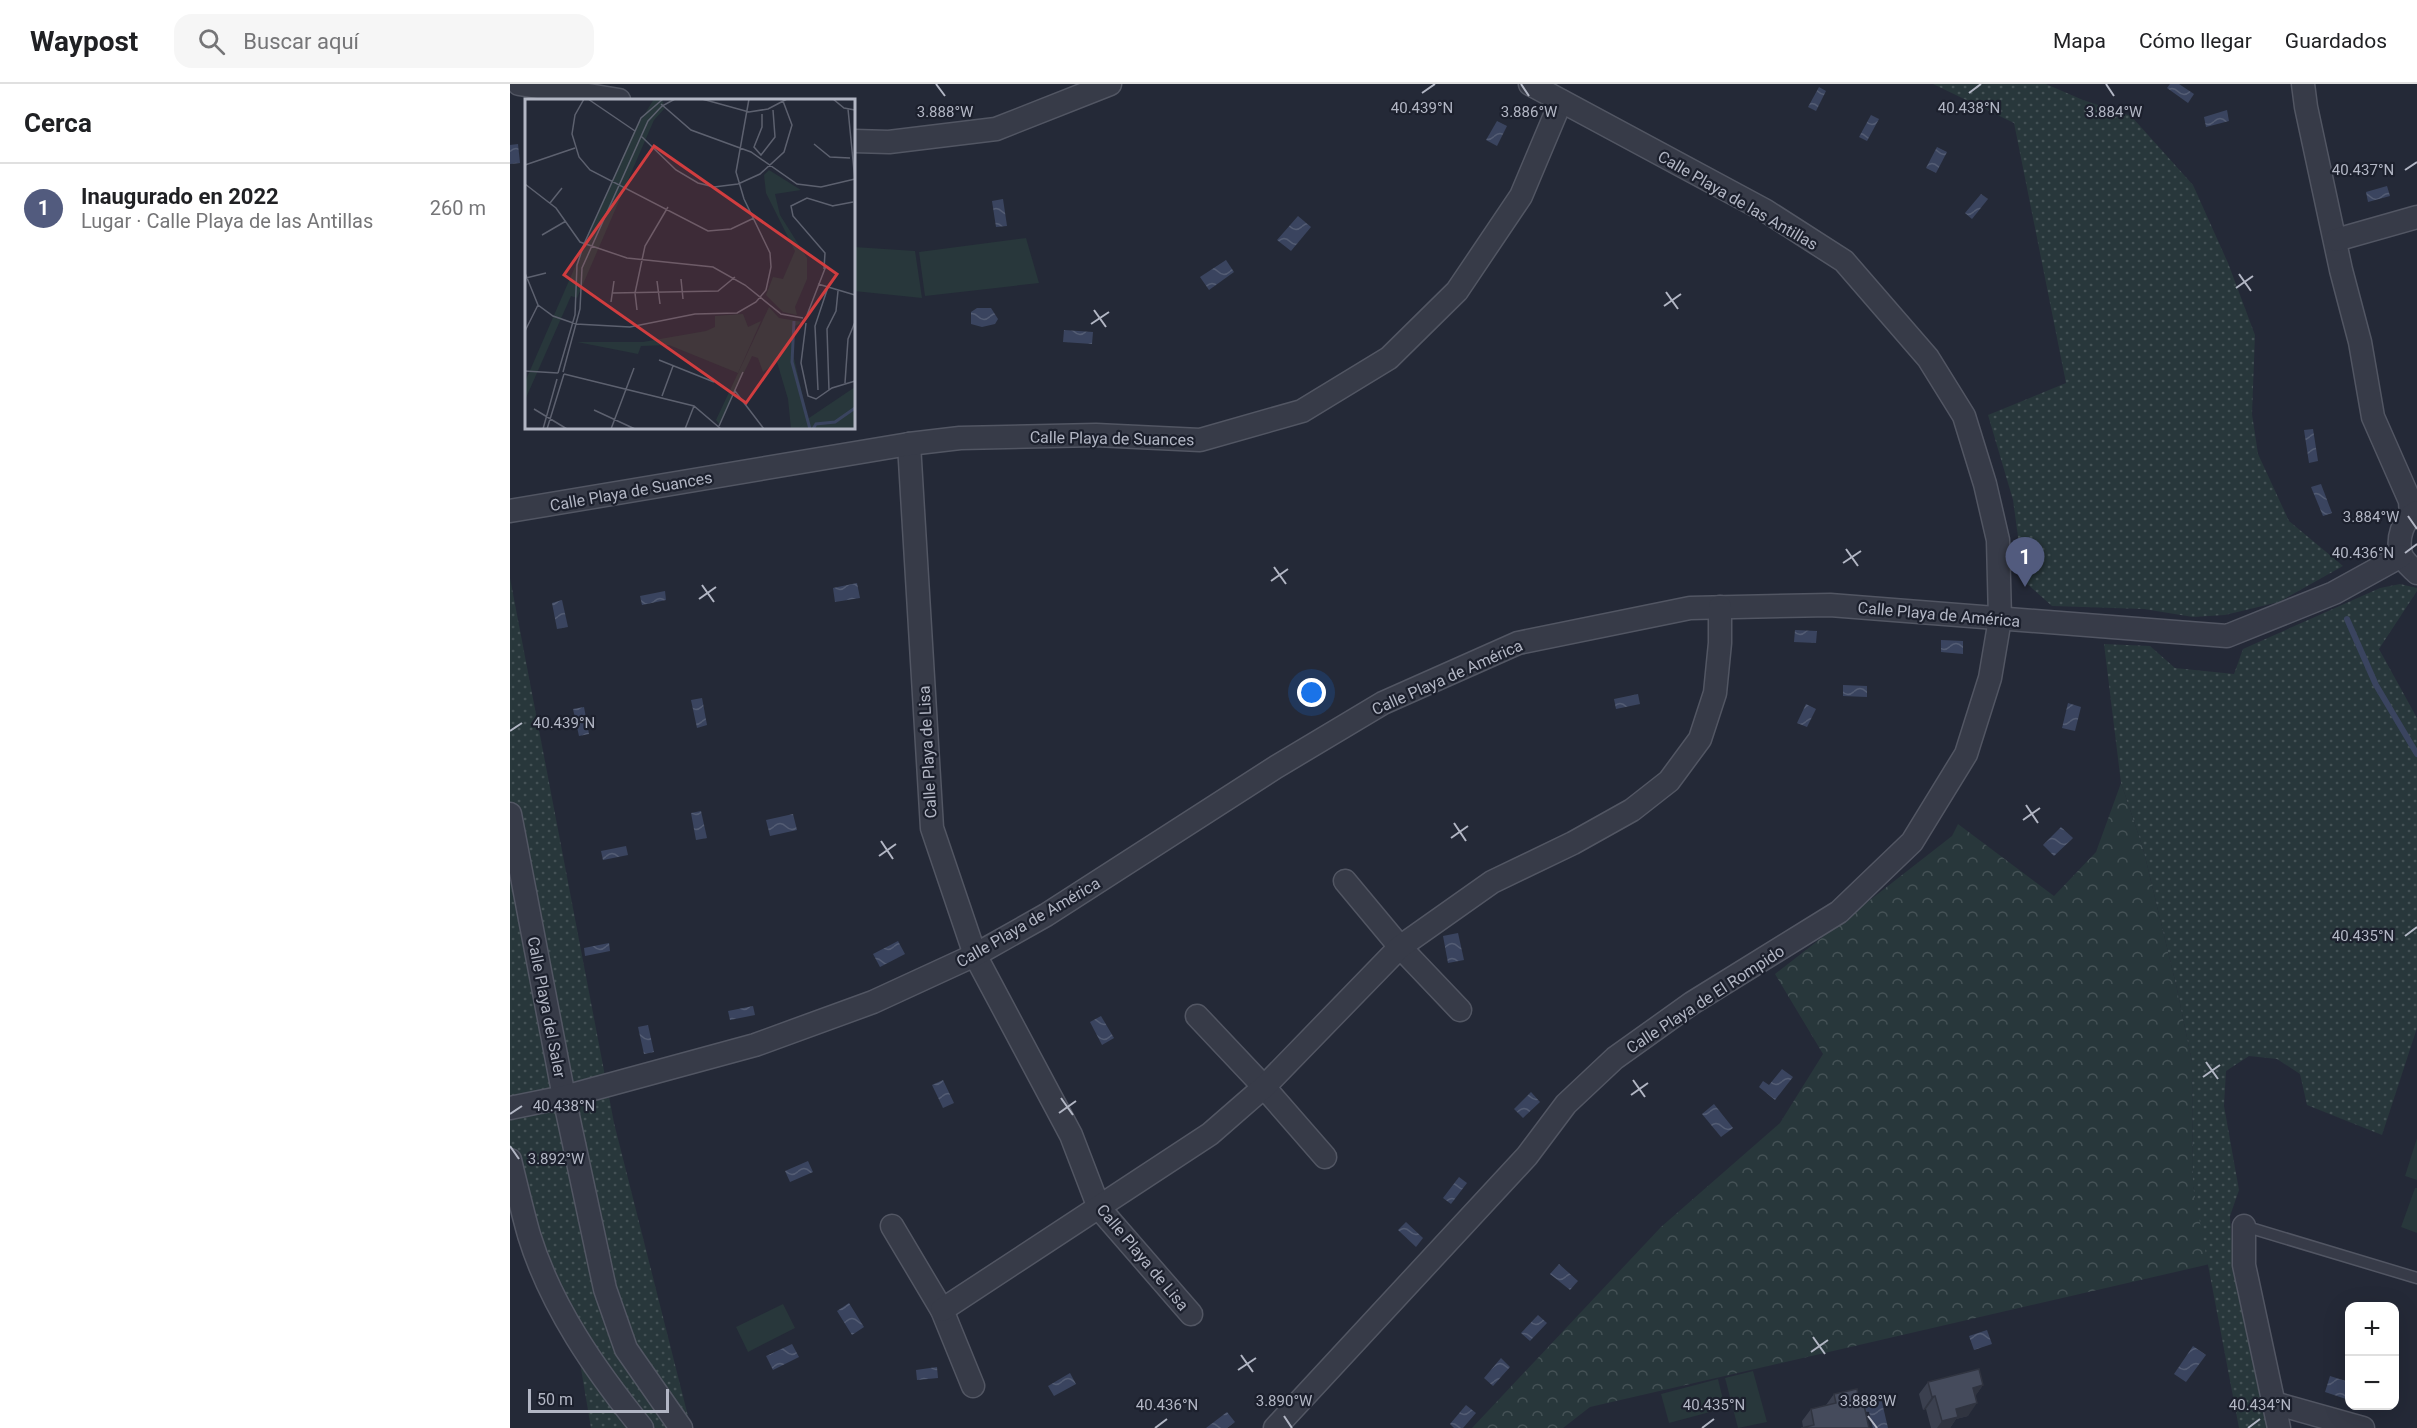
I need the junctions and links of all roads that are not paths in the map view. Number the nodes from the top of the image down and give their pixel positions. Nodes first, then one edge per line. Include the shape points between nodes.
1 (519, 84) edge
2 (1110, 84) edge
3 (1530, 84) edge
4 (2298, 84) edge
5 (2303, 84) edge
6 (613, 99) edge
7 (1562, 101) junction
8 (2306, 107) junction
9 (855, 141) edge
10 (2417, 218) edge
11 (2336, 240) junction
12 (909, 444) junction
13 (510, 511) edge
14 (2414, 514) edge
15 (2401, 556) junction
16 (2417, 573) edge
17 (1720, 607) junction
18 (2000, 620) junction
19 (510, 814) edge
20 (1345, 881) dead end
21 (1400, 947) junction
22 (975, 955) junction
23 (1460, 1010) dead end
24 (1197, 1016) dead end
25 (1264, 1087) junction
26 (564, 1097) junction
27 (510, 1108) edge
28 (1325, 1157) dead end
29 (510, 1160) edge
30 (1099, 1208) junction
31 (892, 1226) dead end
32 (2244, 1226) joint
33 (2417, 1278) edge
34 (942, 1310) junction
35 (1191, 1314) dead end
36 (974, 1386) dead end
37 (2274, 1403) junction
38 (642, 1428) edge
39 (681, 1428) edge
40 (1275, 1428) edge
41 (2279, 1428) edge
42 (2363, 1428) edge

1 - 6 street
2 - 9 street via 996,129 889,142
3 - 7 street, Calle Playa de las Antillas
4 - 8 street
5 - 8 street
7 - 12 street, Calle Playa de Suances via 1521,196 1457,291 1389,358 1302,411 1200,440 1096,435 960,438
7 - 18 street, Calle Playa de las Antillas via 1766,211 1844,261 1913,340 1964,416 1998,540
8 - 11 street
10 - 11 street
11 - 14 street via 2373,417
12 - 13 street, Calle Playa de Suances
12 - 22 street, Calle Playa de Lisa via 932,828
14 - 15 street via 2399,534
15 - 16 street
15 - 18 street, Calle Playa de América via 2334,593 2227,636
17 - 18 street, Calle Playa de América via 1830,605
17 - 21 street via 1715,693 1701,739 1669,781 1622,815 1573,843 1492,882
17 - 22 street, Calle Playa de América via 1690,608 1518,643 1383,703 1046,915
18 - 40 street, Calle Playa de El Rompido via 1990,678 1966,754 1912,842 1839,912 1692,1003 1615,1058 1566,1104 1527,1156
19 - 26 street, Calle Playa del Saler
20 - 21 street
21 - 23 street
21 - 25 street
22 - 26 street, Calle Playa de América via 873,1002 755,1044
22 - 30 street, Calle Playa de Lisa via 1071,1135
24 - 25 street
25 - 28 street
25 - 30 street via 1210,1134
26 - 27 street, Calle Playa de América
26 - 39 street, Calle Playa del Saler via 605,1288 626,1349
29 - 38 street via 530,1237 554,1294 593,1366
30 - 34 street
30 - 35 street, Calle Playa de Lisa
31 - 34 street
32 - 33 lane
32 - 37 street via 2244,1265
34 - 36 street
37 - 41 street
37 - 42 street

